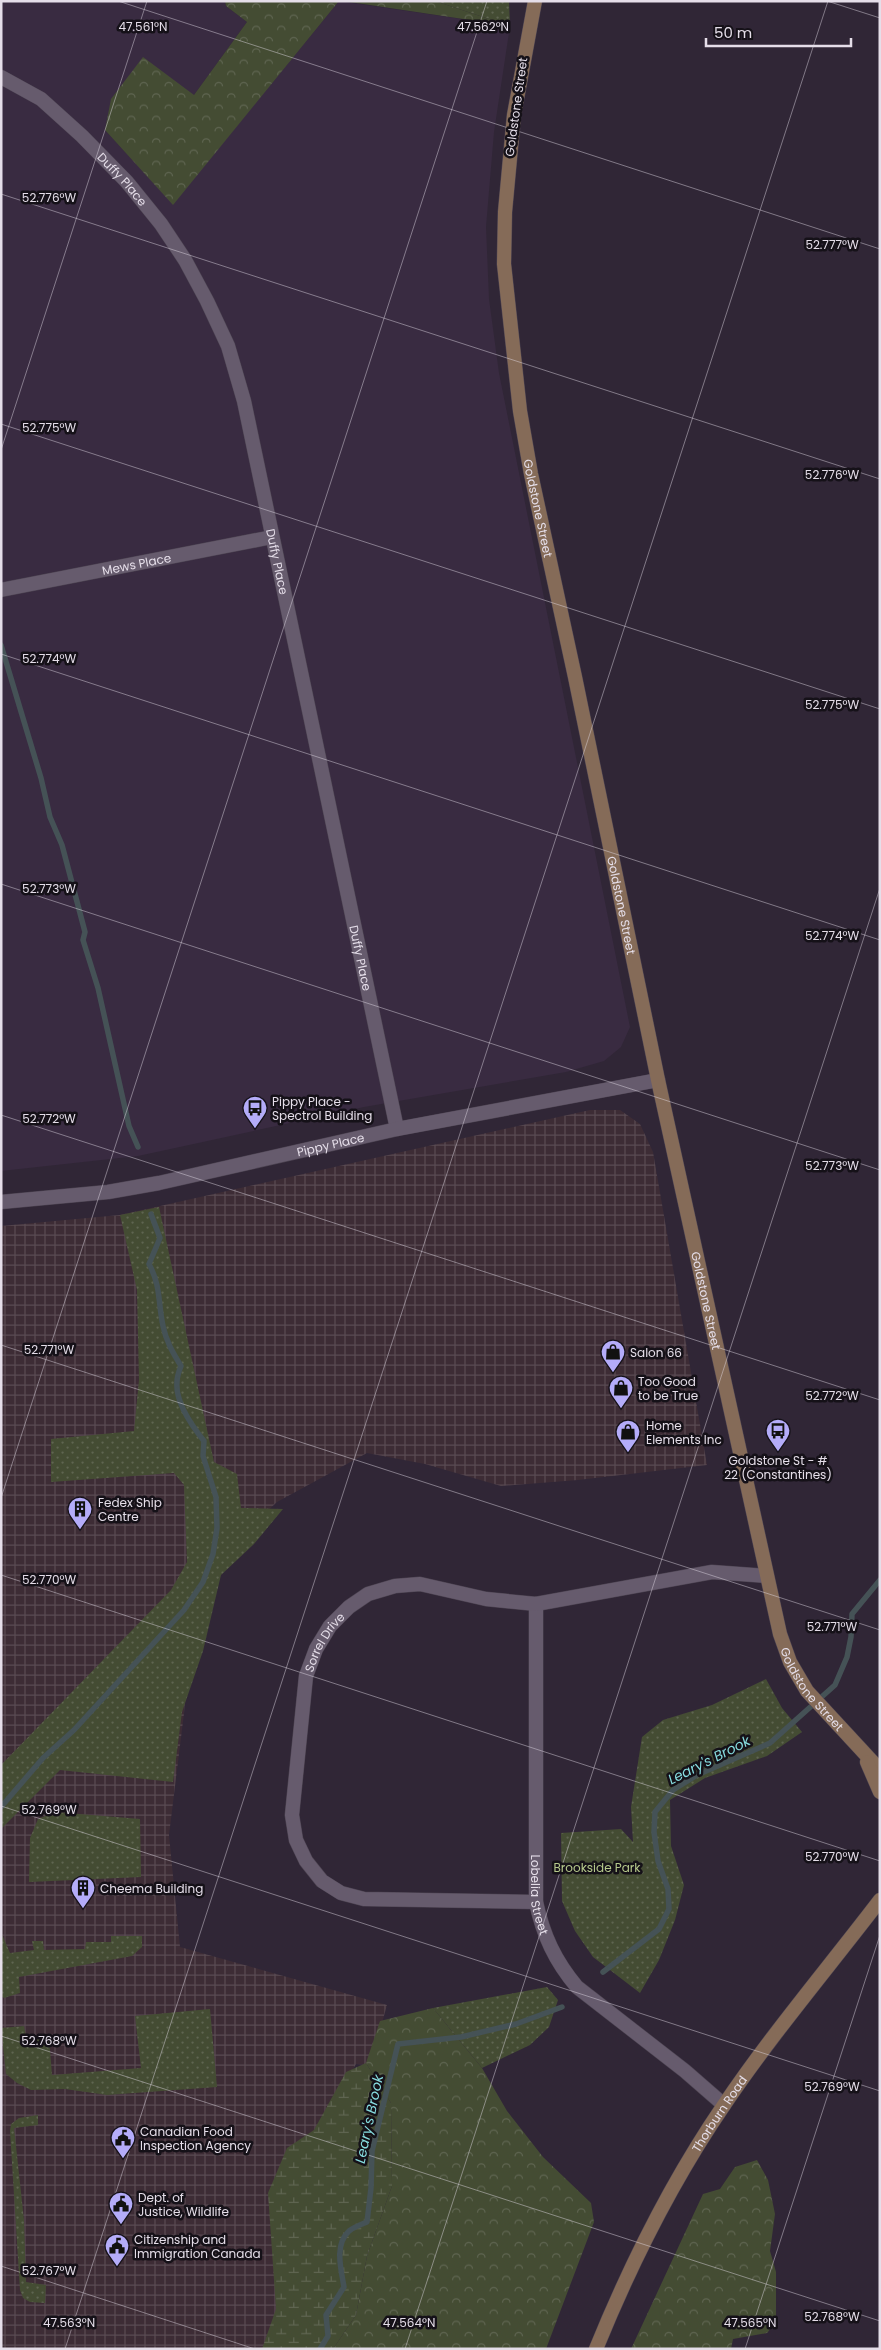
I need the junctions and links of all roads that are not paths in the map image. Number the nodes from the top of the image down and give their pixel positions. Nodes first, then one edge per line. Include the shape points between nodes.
1 (535, 1) edge
2 (1, 76) edge
3 (272, 537) junction
4 (1, 590) edge
5 (658, 1080) junction
6 (397, 1129) junction
7 (1, 1202) edge
8 (766, 1576) junction
9 (536, 1604) junction
10 (863, 1752) junction
11 (880, 1755) edge
12 (880, 1770) edge
13 (880, 1792) edge
14 (880, 1900) edge
15 (536, 1902) junction
16 (724, 2105) junction
17 (596, 2349) edge

1 - 5 main road, Goldstone Street via 515,106 508,165 504,264 512,348 531,474
2 - 3 street, Duffy Place via 41,99 82,136 127,182 185,260 228,346 244,401
3 - 4 street, Mews Place
3 - 6 street, Duffy Place
5 - 6 street, Pippy Place
5 - 8 main road, Goldstone Street
6 - 7 street, Pippy Place via 142,1186
8 - 9 street, Sorrel Drive via 712,1572
8 - 10 main road, Goldstone Street via 790,1662 822,1710
9 - 15 street, Lobelia Street
9 - 15 street, Sorrel Drive via 486,1598 420,1584 395,1586 368,1594 349,1607 330,1626 316,1649 306,1676 292,1815 296,1840 306,1861 322,1881 341,1892 364,1899 391,1901
10 - 11 main road
10 - 12 main road, Goldstone Street
10 - 13 main road
14 - 16 main road, Thorburn Road
15 - 16 street, Lobelia Street via 541,1926 551,1949 562,1970 577,1987
16 - 17 main road, Thorburn Road via 650,2228

